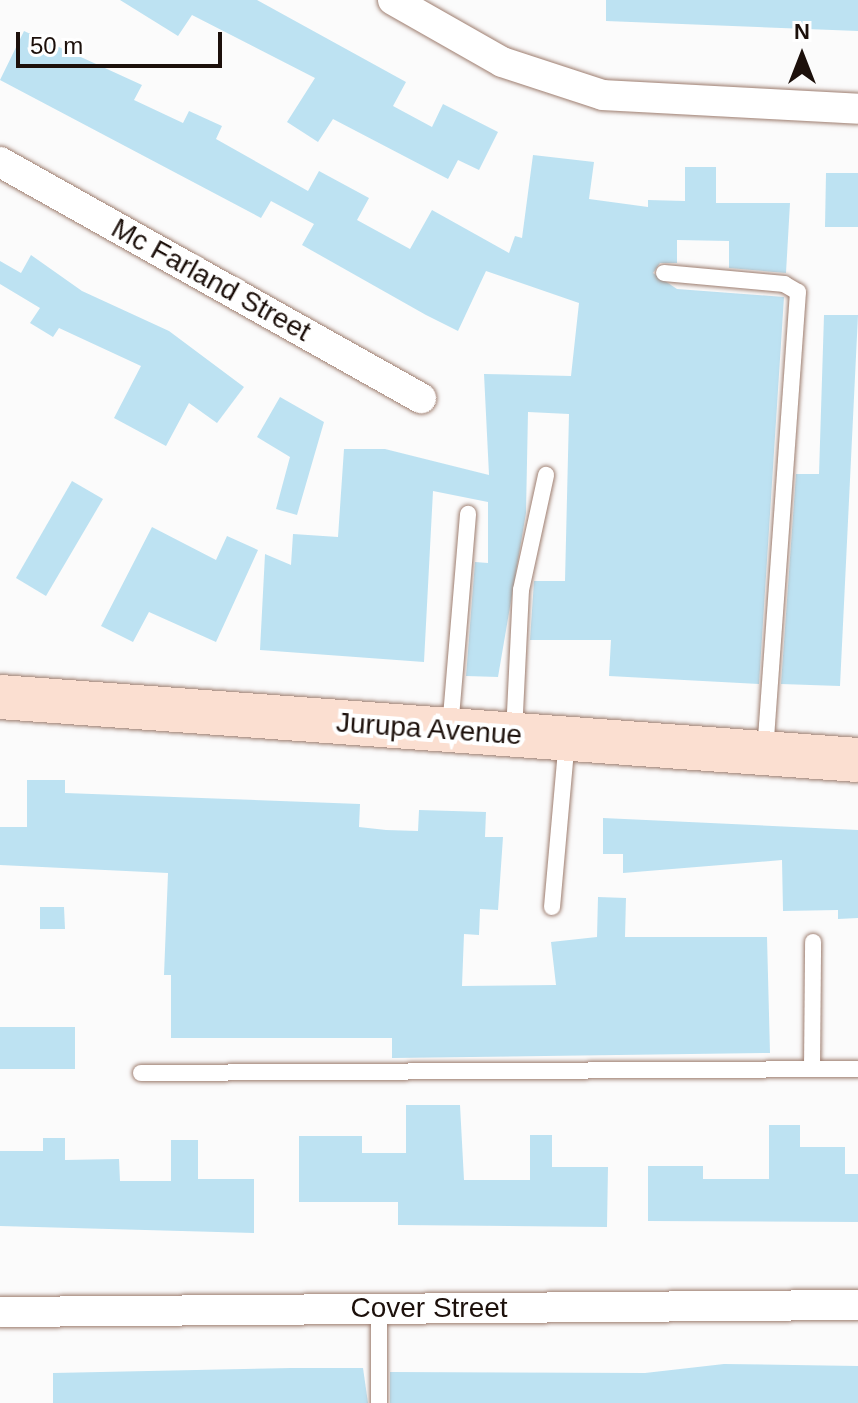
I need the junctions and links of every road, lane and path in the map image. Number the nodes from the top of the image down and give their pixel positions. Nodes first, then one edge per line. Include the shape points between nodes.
1 (393, 0) edge
2 (858, 109) edge
3 (0, 162) edge
4 (664, 273) dead end
5 (421, 398) dead end
6 (546, 475) dead end
7 (468, 514) dead end
8 (0, 697) edge
9 (450, 730) junction
10 (514, 735) junction
11 (567, 739) junction
12 (765, 753) junction
13 (858, 760) edge
14 (552, 907) dead end
15 (813, 942) dead end
16 (812, 1069) junction
17 (858, 1069) edge
18 (141, 1073) dead end
19 (858, 1305) edge
20 (379, 1309) junction
21 (0, 1312) edge
22 (379, 1403) edge

1 - 2 street via 502,62 603,95
3 - 5 street, Mc Farland Street
4 - 12 lane via 784,284 798,292
6 - 10 lane via 521,590
7 - 9 lane
8 - 9 main road, Jurupa Avenue
9 - 10 main road, Jurupa Avenue
10 - 11 main road, Jurupa Avenue
11 - 12 main road, Jurupa Avenue
11 - 14 lane
12 - 13 main road, Jurupa Avenue
15 - 16 lane
16 - 17 lane
16 - 18 lane
19 - 20 street, Cover Street
20 - 21 street, Cover Street
20 - 22 lane

